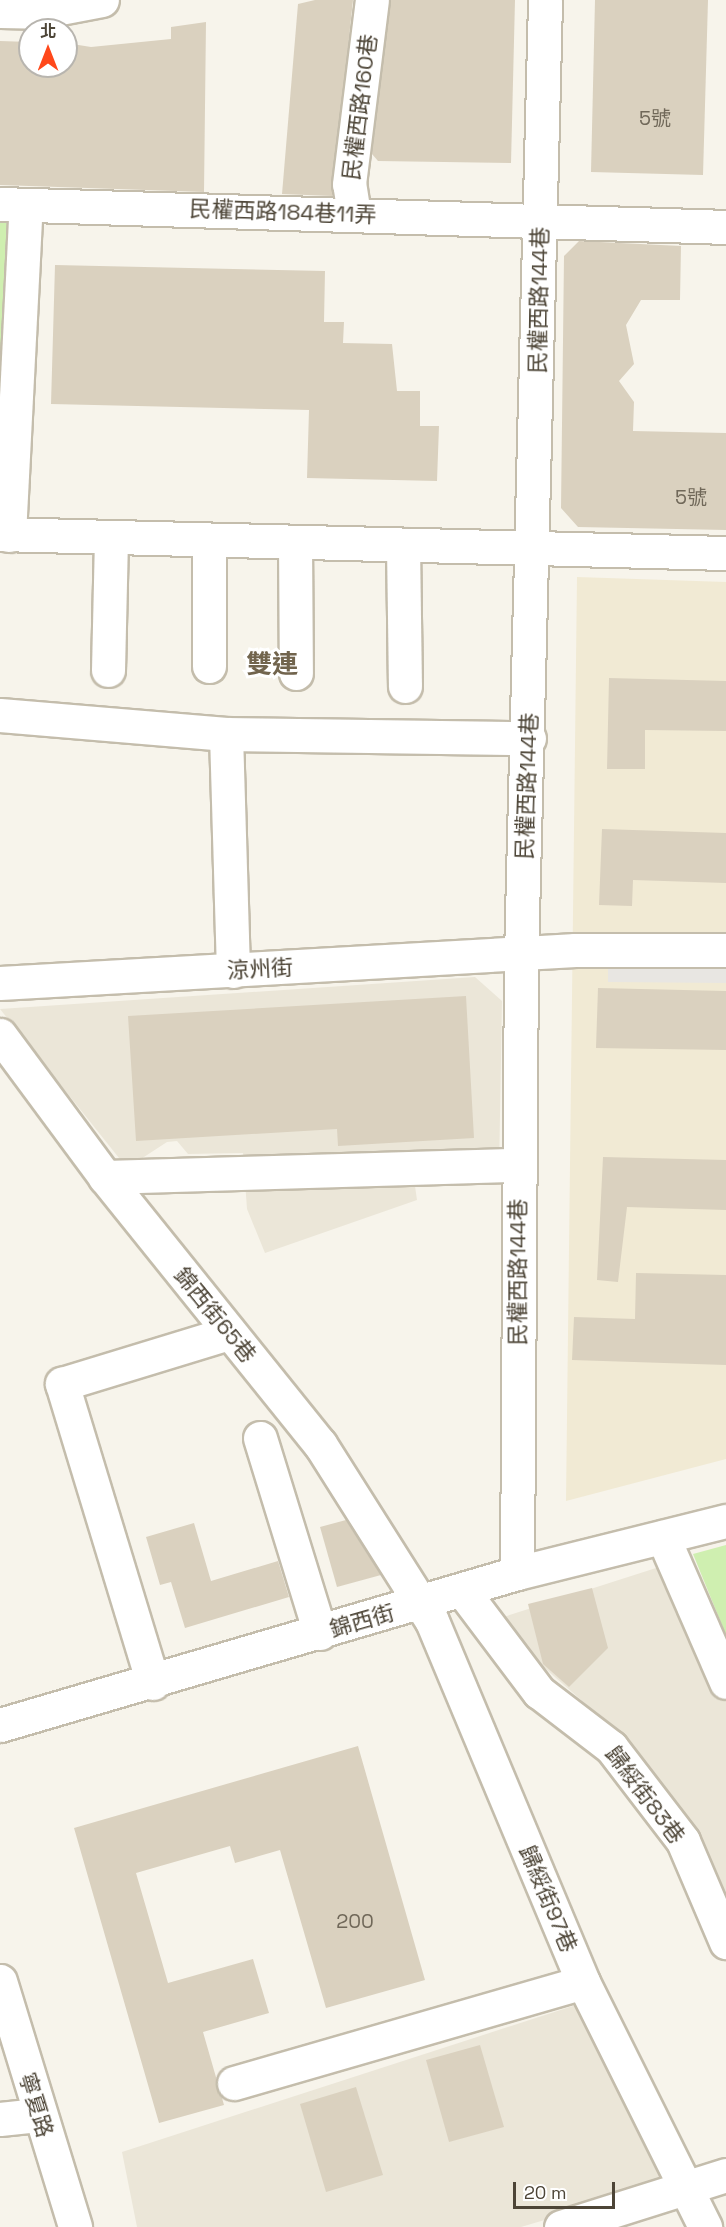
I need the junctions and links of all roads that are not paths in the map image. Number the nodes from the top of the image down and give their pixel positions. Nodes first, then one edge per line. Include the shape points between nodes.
1 (102, 0) edge
2 (372, 0) edge
3 (545, 0) edge
4 (0, 11) edge
5 (13, 204) edge
6 (354, 214) junction
7 (541, 222) junction
8 (726, 227) edge
9 (4, 534) edge
10 (111, 537) junction
11 (209, 540) junction
12 (295, 542) junction
13 (403, 545) junction
14 (534, 548) junction
15 (726, 553) edge
16 (209, 666) dead end
17 (108, 670) dead end
18 (296, 673) dead end
19 (405, 686) dead end
20 (0, 715) edge
21 (226, 734) junction
22 (529, 738) junction
23 (726, 950) edge
24 (521, 956) junction
25 (232, 971) junction
26 (0, 983) edge
27 (0, 1035) edge
28 (519, 1165) junction
29 (105, 1177) junction
30 (229, 1333) junction
31 (260, 1438) dead end
32 (726, 1521) edge
33 (663, 1538) junction
34 (517, 1573) junction
35 (462, 1590) junction
36 (418, 1604) junction
37 (320, 1633) junction
38 (726, 1682) edge
39 (153, 1683) junction
40 (0, 1725) edge
41 (726, 1942) edge
42 (0, 1981) edge
43 (583, 1982) junction
44 (234, 2083) dead end
45 (38, 2115) junction
46 (0, 2119) edge
47 (726, 2175) edge
48 (685, 2190) junction
49 (75, 2227) edge
50 (561, 2227) edge
51 (705, 2227) edge

1 - 4 street via 39,12
2 - 6 street, 民權西路160巷 via 349,184
3 - 7 street, 民權西路144巷
5 - 6 street, 民權西路184巷11弄
5 - 9 street, 民權西路184巷11弄
6 - 7 street, 民權西路184巷11弄
7 - 8 street, 民權西路184巷11弄
7 - 14 street, 民權西路144巷
9 - 10 street
10 - 11 street
10 - 17 street
11 - 12 street
11 - 16 street
12 - 13 street
12 - 18 street
13 - 14 street
13 - 19 street
14 - 15 street
14 - 22 street, 民權西路144巷
20 - 21 street
21 - 22 street
21 - 25 street
22 - 24 street, 民權西路144巷
23 - 24 street, 涼州街 via 575,950
24 - 25 street, 涼州街
24 - 28 street, 民權西路144巷
25 - 26 street, 涼州街
27 - 29 street, 錦西街65巷
28 - 29 street
28 - 34 street, 民權西路144巷
29 - 30 street, 錦西街65巷
30 - 36 street, 錦西街65巷 via 320,1443
30 - 39 street via 62,1383
31 - 37 street
32 - 33 street, 錦西街
33 - 34 street, 錦西街
33 - 38 street
34 - 35 street, 錦西街
35 - 36 street, 錦西街
35 - 41 street, 歸綏街83巷 via 539,1692 611,1747 683,1841
36 - 37 street, 錦西街
36 - 43 street, 歸綏街97巷 via 432,1621
37 - 39 street, 錦西街
39 - 40 street, 錦西街
42 - 45 street, 寧夏路
43 - 44 street
43 - 48 street, 歸綏街97巷
45 - 46 street
45 - 49 street, 寧夏路
47 - 48 street
48 - 50 street
48 - 51 street, 歸綏街97巷

